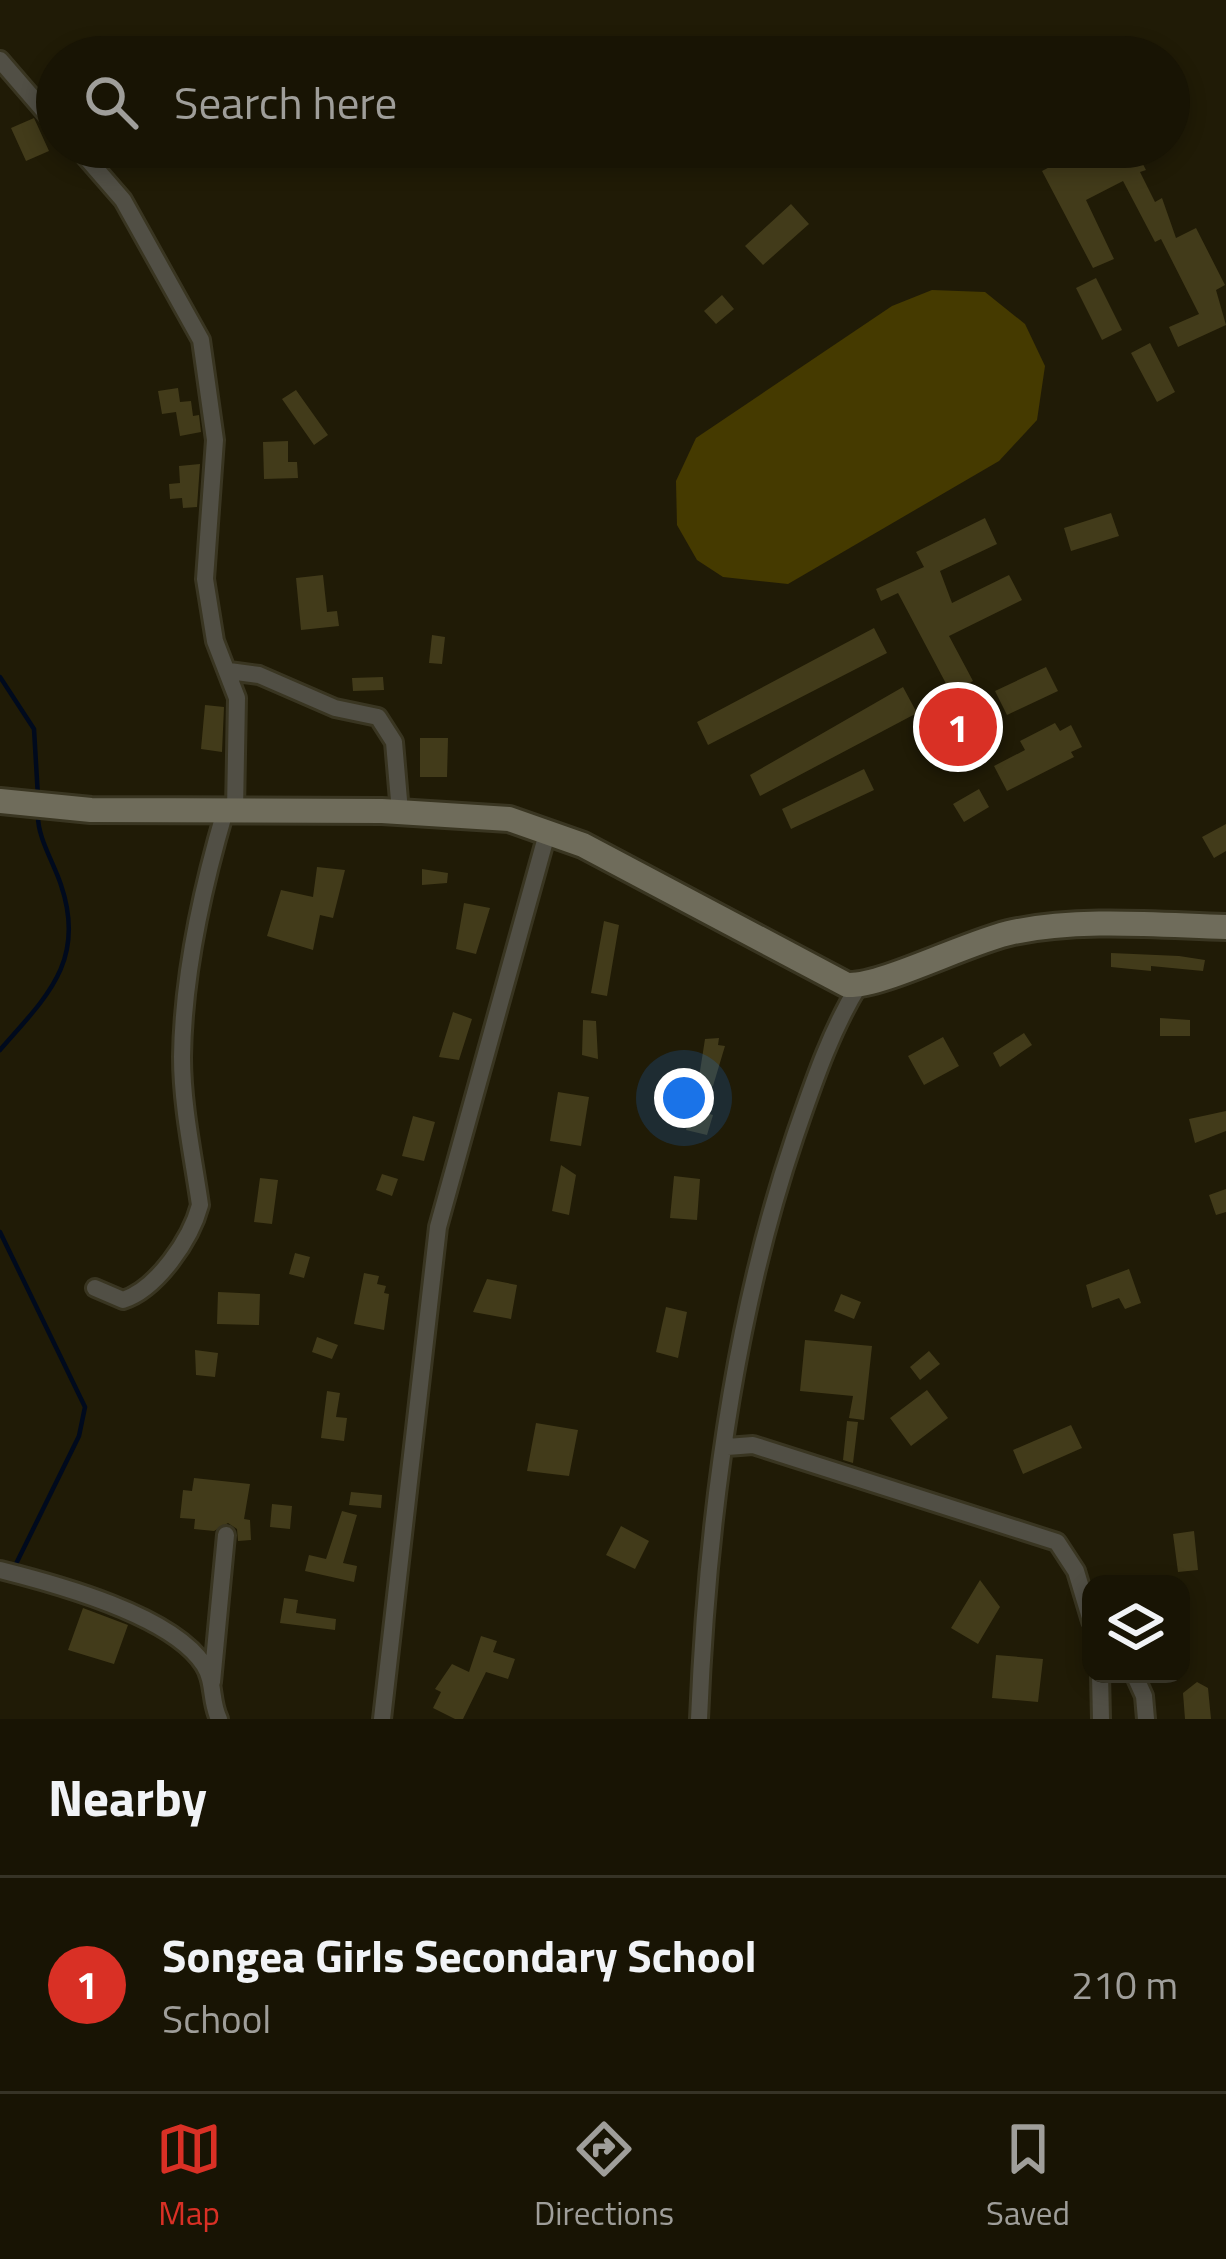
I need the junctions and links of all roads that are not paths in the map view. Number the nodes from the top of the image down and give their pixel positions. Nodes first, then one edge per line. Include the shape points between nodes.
1 (0, 61) edge
2 (36, 102) edge
3 (95, 168) edge
4 (229, 670) junction
5 (259, 675) junction
6 (237, 698) junction
7 (3, 802) edge
8 (230, 811) junction
9 (400, 812) junction
10 (548, 830) junction
11 (1226, 927) edge
12 (859, 986) junction
13 (95, 1288) dead end
14 (727, 1447) junction
15 (226, 1535) dead end
16 (0, 1570) edge
17 (1082, 1591) edge
18 (212, 1683) junction
19 (1100, 1683) edge
20 (1138, 1683) edge
21 (219, 1719) edge
22 (382, 1719) edge
23 (699, 1719) edge
24 (1101, 1719) edge
25 (1146, 1719) edge

1 - 2 street
3 - 4 street via 123,200 201,340 215,440 205,579 215,641
4 - 5 street
4 - 6 street
5 - 6 street
5 - 9 street via 335,709 378,717 394,742
6 - 8 street
7 - 8 street
8 - 9 street
8 - 13 street via 206,874 184,1034 196,1219 140,1293 123,1300
9 - 10 street via 509,819
10 - 12 street
10 - 22 street via 438,1227
11 - 12 street via 1034,928
12 - 14 street via 811,1088 775,1197 744,1326
14 - 17 street via 753,1445 1057,1542
14 - 23 street
15 - 18 street
16 - 18 street via 124,1612 196,1653
18 - 21 street
19 - 24 street
20 - 25 street

